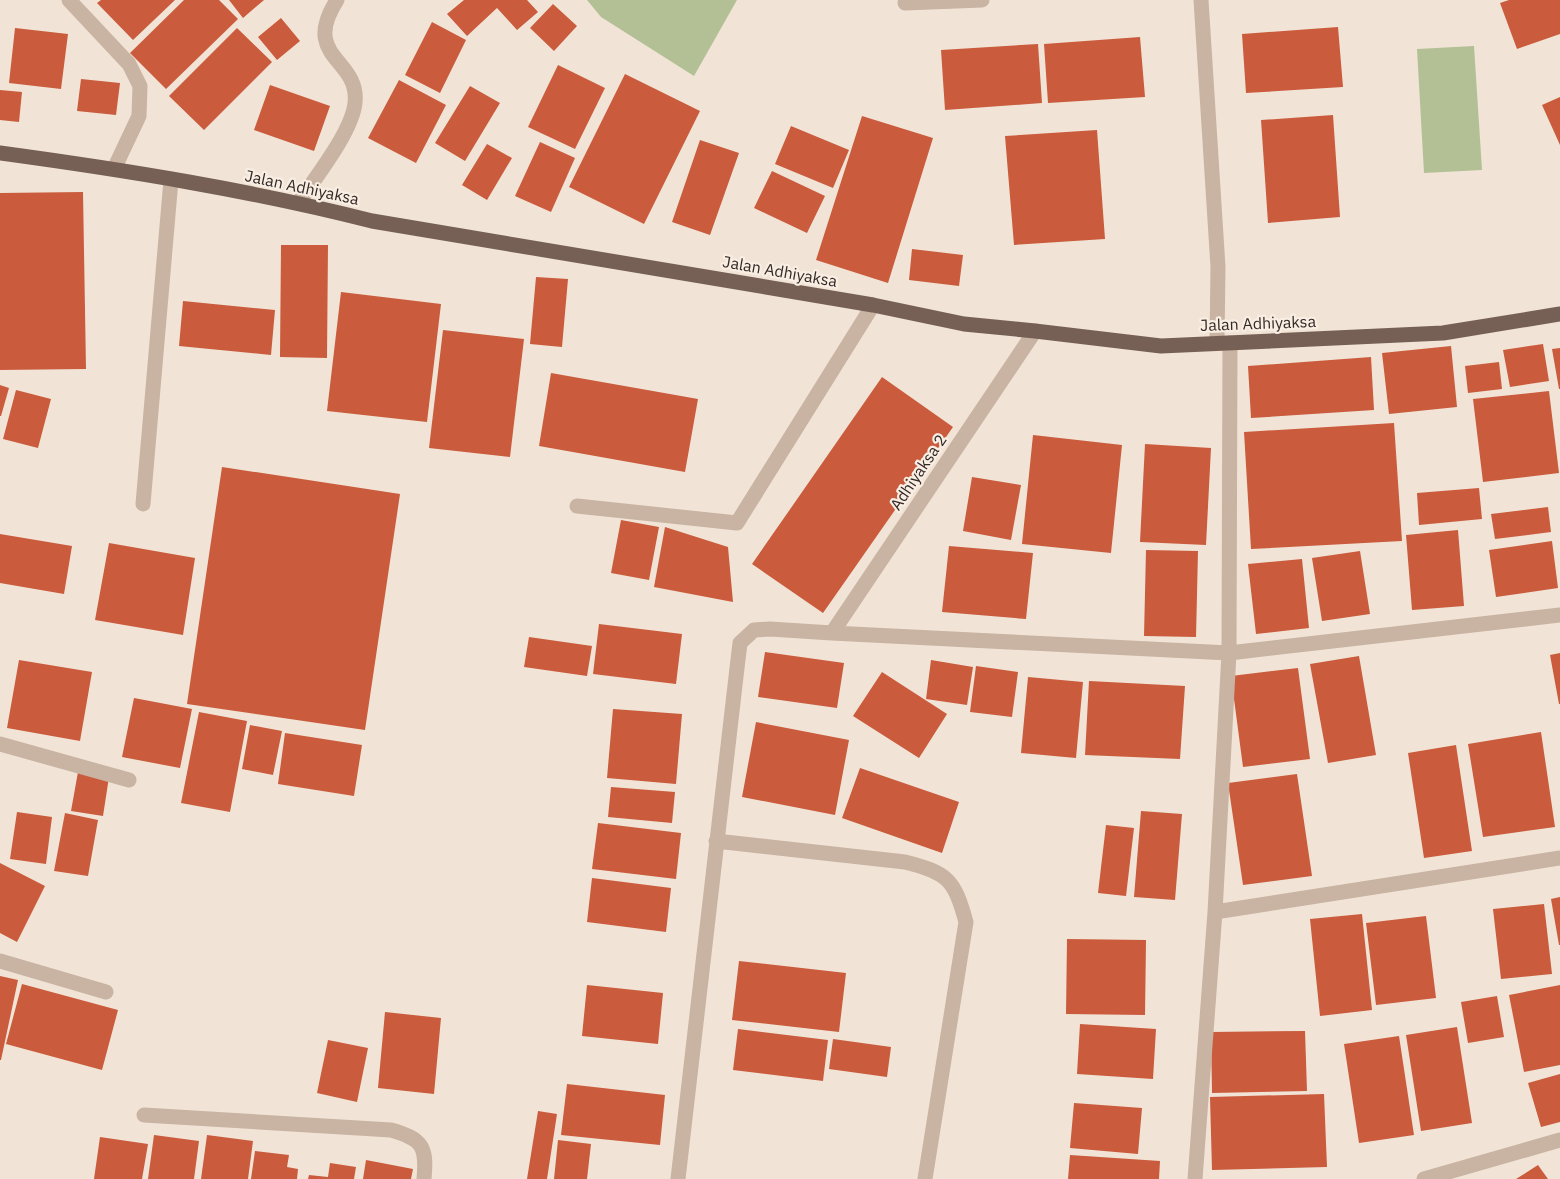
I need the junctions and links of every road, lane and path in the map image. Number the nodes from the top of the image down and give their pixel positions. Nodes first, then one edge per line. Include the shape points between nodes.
1 (69, 0) edge
2 (337, 0) edge
3 (982, 0) edge
4 (1201, 0) edge
5 (905, 3) dead end
6 (0, 153) edge
7 (114, 169) junction
8 (171, 180) junction
9 (299, 202) junction
10 (873, 305) junction
11 (1560, 314) edge
12 (1035, 331) junction
13 (1224, 342) junction
14 (143, 504) dead end
15 (577, 506) dead end
16 (1560, 615) edge
17 (831, 633) junction
18 (1229, 653) junction
19 (0, 744) edge
20 (129, 780) dead end
21 (716, 841) junction
22 (1560, 858) edge
23 (1215, 912) junction
24 (0, 961) edge
25 (106, 992) dead end
26 (144, 1115) dead end
27 (1560, 1140) edge
28 (424, 1179) edge
29 (678, 1179) edge
30 (925, 1179) edge
31 (1196, 1179) edge
32 (1424, 1179) edge

1 - 7 street via 129,64 140,86 139,116
2 - 9 street via 325,28 325,42 347,71 356,101 339,141
3 - 5 street
4 - 13 street
6 - 7 main road, Jalan Adhiyaksa
7 - 8 main road, Jalan Adhiyaksa
8 - 9 main road, Jalan Adhiyaksa
8 - 14 street
9 - 10 main road, Jalan Adhiyaksa via 372,221
10 - 12 main road, Jalan Adhiyaksa via 964,324
10 - 15 street via 737,523
11 - 13 main road, Jalan Adhiyaksa via 1443,333
12 - 13 main road, Jalan Adhiyaksa via 1161,346
12 - 17 street, Adhiyaksa 2
13 - 18 street
16 - 18 street
17 - 18 street
17 - 21 street via 754,630 740,643
18 - 23 street
19 - 20 street
21 - 29 street
21 - 30 street via 905,862 930,868 949,879 966,922
22 - 23 street
23 - 31 street
24 - 25 street
26 - 28 street via 392,1130 412,1136 422,1148
27 - 32 street

